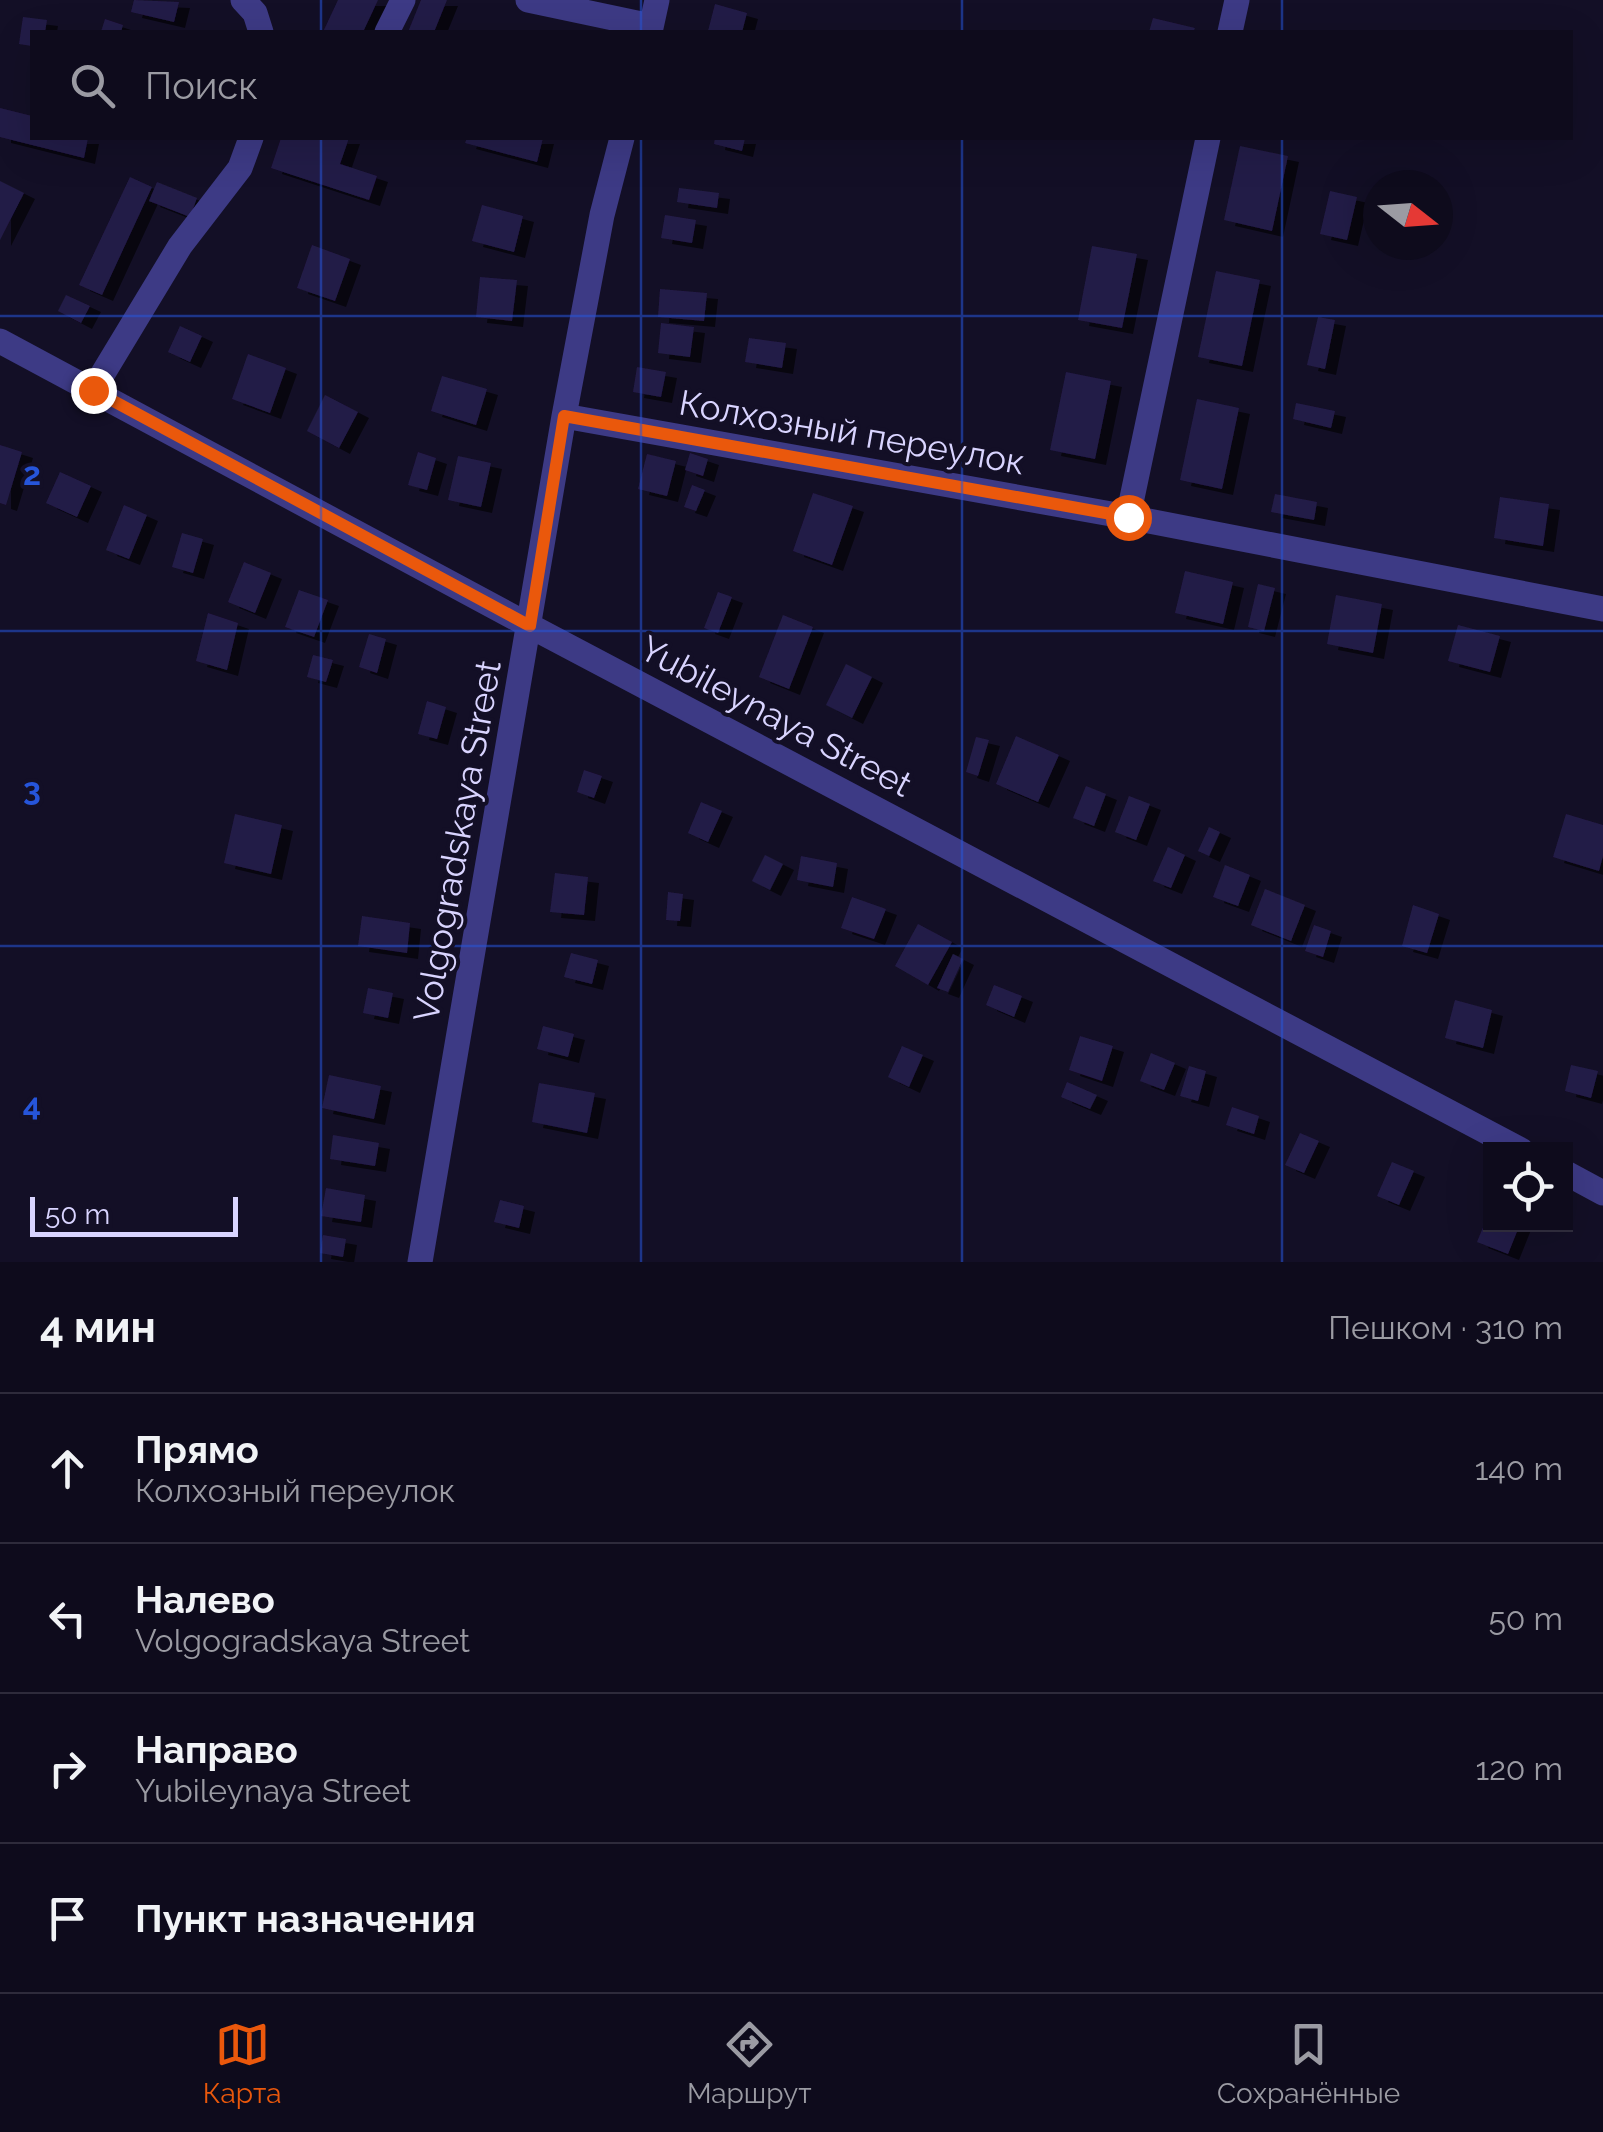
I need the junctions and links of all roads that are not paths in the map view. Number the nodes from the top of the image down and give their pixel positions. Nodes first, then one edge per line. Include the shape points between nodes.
1 (243, 0) edge
2 (403, 0) edge
3 (528, 0) edge
4 (657, 0) edge
5 (1237, 0) edge
6 (650, 29) edge
7 (259, 30) edge
8 (388, 30) edge
9 (1230, 30) edge
10 (250, 140) edge
11 (621, 140) edge
12 (1208, 140) edge
13 (0, 341) edge
14 (93, 390) junction
15 (564, 416) junction
16 (1128, 517) junction
17 (1603, 609) edge
18 (530, 626) junction
19 (1506, 1142) edge
20 (1573, 1177) edge
21 (1603, 1193) edge
22 (420, 1262) edge

1 - 7 street
2 - 8 street
3 - 6 street
4 - 6 street
5 - 9 street
10 - 14 street via 240,168 180,246
11 - 15 street, Volgogradskaya Street
12 - 16 street
13 - 14 street, Yubileynaya Street
14 - 18 street, Yubileynaya Street
15 - 16 street, Колхозный переулок
15 - 18 street, Volgogradskaya Street
16 - 17 street, Колхозный переулок
18 - 19 street, Yubileynaya Street
18 - 22 street, Volgogradskaya Street
20 - 21 street

